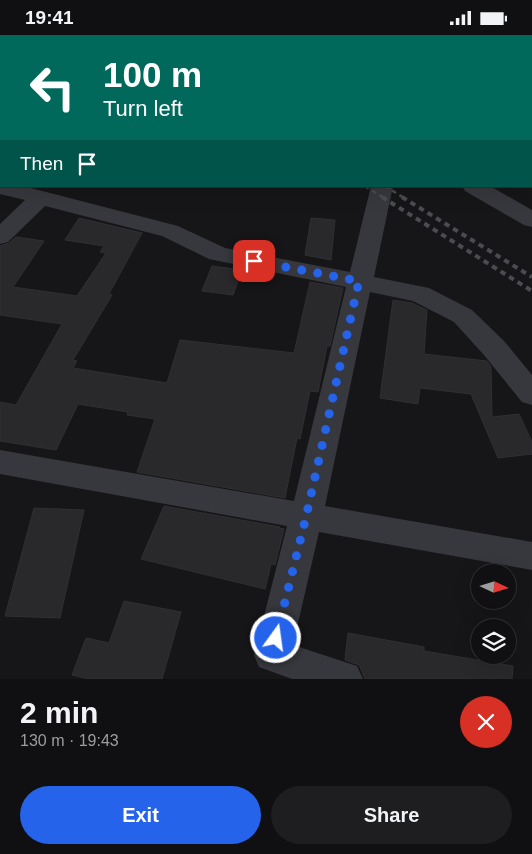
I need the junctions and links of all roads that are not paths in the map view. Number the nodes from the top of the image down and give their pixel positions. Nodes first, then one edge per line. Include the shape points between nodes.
1 (0, 187) edge
2 (382, 187) edge
3 (475, 187) edge
4 (41, 197) junction
5 (532, 220) edge
6 (0, 237) edge
7 (359, 281) junction
8 (532, 395) edge
9 (0, 462) edge
10 (306, 517) junction
11 (532, 556) edge
12 (344, 679) edge

1 - 4 street
2 - 7 street
3 - 5 street
4 - 6 street
4 - 7 street via 170,231 218,254
7 - 8 street via 420,294 463,316
7 - 10 street
9 - 10 street
10 - 11 street
10 - 12 street via 272,655

